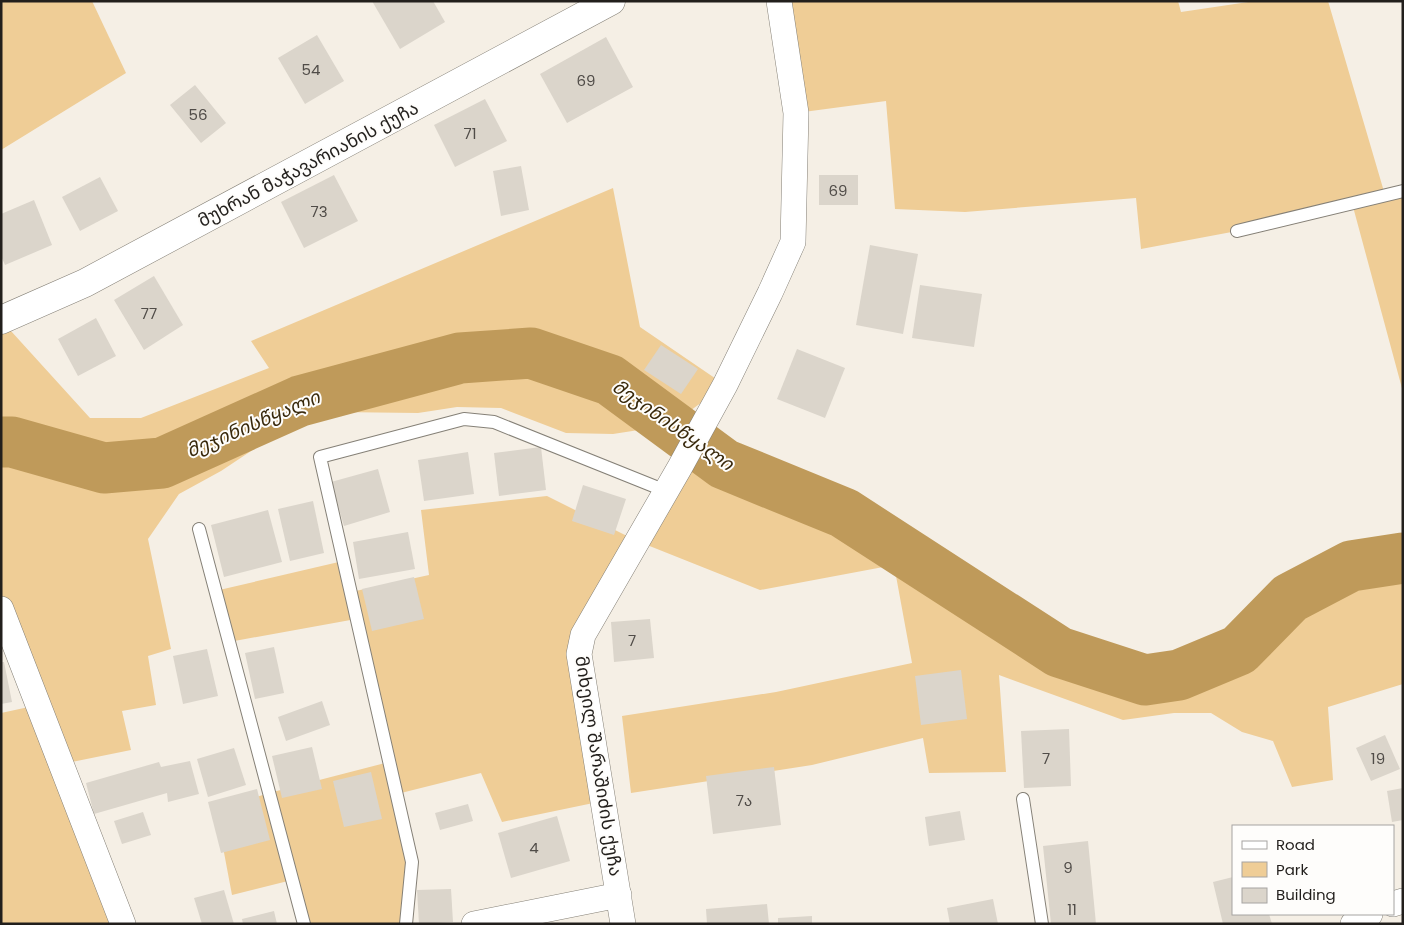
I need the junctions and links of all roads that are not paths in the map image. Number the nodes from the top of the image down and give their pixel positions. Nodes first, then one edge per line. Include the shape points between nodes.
1 (611, 1) edge
2 (780, 1) edge
3 (1403, 190) edge
4 (1237, 231) dead end
5 (1, 320) edge
6 (666, 491) junction
7 (199, 529) dead end
8 (1, 609) edge
9 (1023, 799) dead end
10 (619, 895) junction
11 (1368, 915) edge
12 (123, 924) edge
13 (304, 924) edge
14 (406, 924) edge
15 (474, 924) edge
16 (623, 924) edge
17 (1042, 924) edge
18 (1353, 924) edge

1 - 5 street, მუხრან მაჭავარიანის ქუჩა via 85,283
2 - 6 street, მიხეილ შარაშიძის ქუჩა via 796,113 793,242 725,385
3 - 4 lane
6 - 10 street, მიხეილ შარაშიძის ქუჩა via 583,635 579,654
6 - 14 lane via 494,422 464,419 320,457 412,862
7 - 13 lane
8 - 12 street
9 - 17 lane
10 - 15 street
10 - 16 street, მიხეილ შარაშიძის ქუჩა
11 - 18 street

